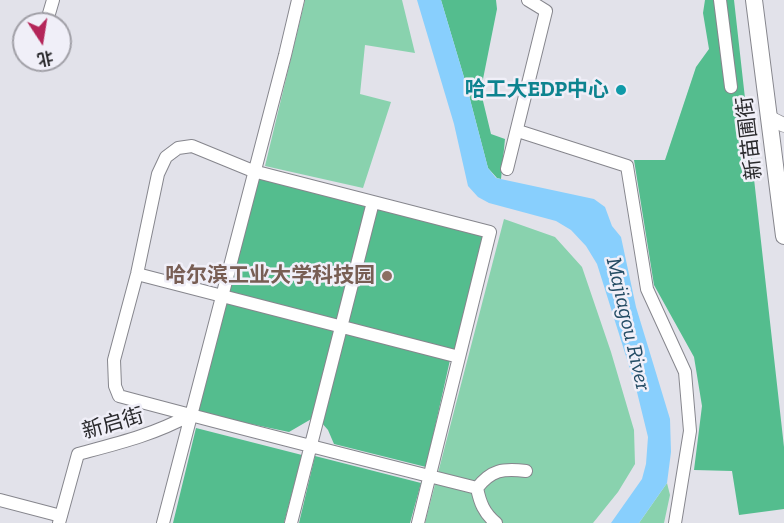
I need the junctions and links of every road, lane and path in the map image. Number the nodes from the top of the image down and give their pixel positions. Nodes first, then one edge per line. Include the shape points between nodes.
1 (298, 0) edge
2 (528, 0) edge
3 (720, 0) edge
4 (754, 0) edge
5 (761, 0) edge
6 (731, 87) dead end
7 (777, 121) edge
8 (518, 131) junction
9 (507, 169) dead end
10 (254, 171) junction
11 (784, 190) edge
12 (373, 202) junction
13 (784, 236) edge
14 (138, 274) junction
15 (221, 295) junction
16 (341, 326) junction
17 (459, 357) junction
18 (190, 415) junction
19 (311, 446) junction
20 (526, 471) dead end
21 (431, 477) junction
22 (477, 488) junction
23 (0, 500) edge
24 (60, 520) edge
25 (163, 523) edge
26 (291, 523) edge
27 (418, 523) edge
28 (496, 523) edge
29 (675, 523) edge

1 - 10 street
2 - 8 street via 546,11
3 - 6 street
4 - 7 main road, 新苗圃街
5 - 7 main road, 新苗圃街
7 - 11 main road, 新苗圃街
7 - 13 main road, 新苗圃街
8 - 9 street
8 - 29 street via 627,166 647,289 685,372 690,431
10 - 12 street
10 - 14 street via 192,146 178,148 166,157 158,174
10 - 15 street
12 - 16 street
12 - 17 street via 490,232
14 - 15 street
14 - 18 street via 114,360 115,386 119,396
15 - 16 street
15 - 18 street
16 - 17 street
16 - 19 street
17 - 21 street
18 - 19 street
18 - 24 street, 新启街 via 130,441 78,453
18 - 25 street
19 - 21 street
19 - 26 street
20 - 22 street via 496,470
21 - 22 street
21 - 27 street
22 - 28 street via 480,504
23 - 24 street

